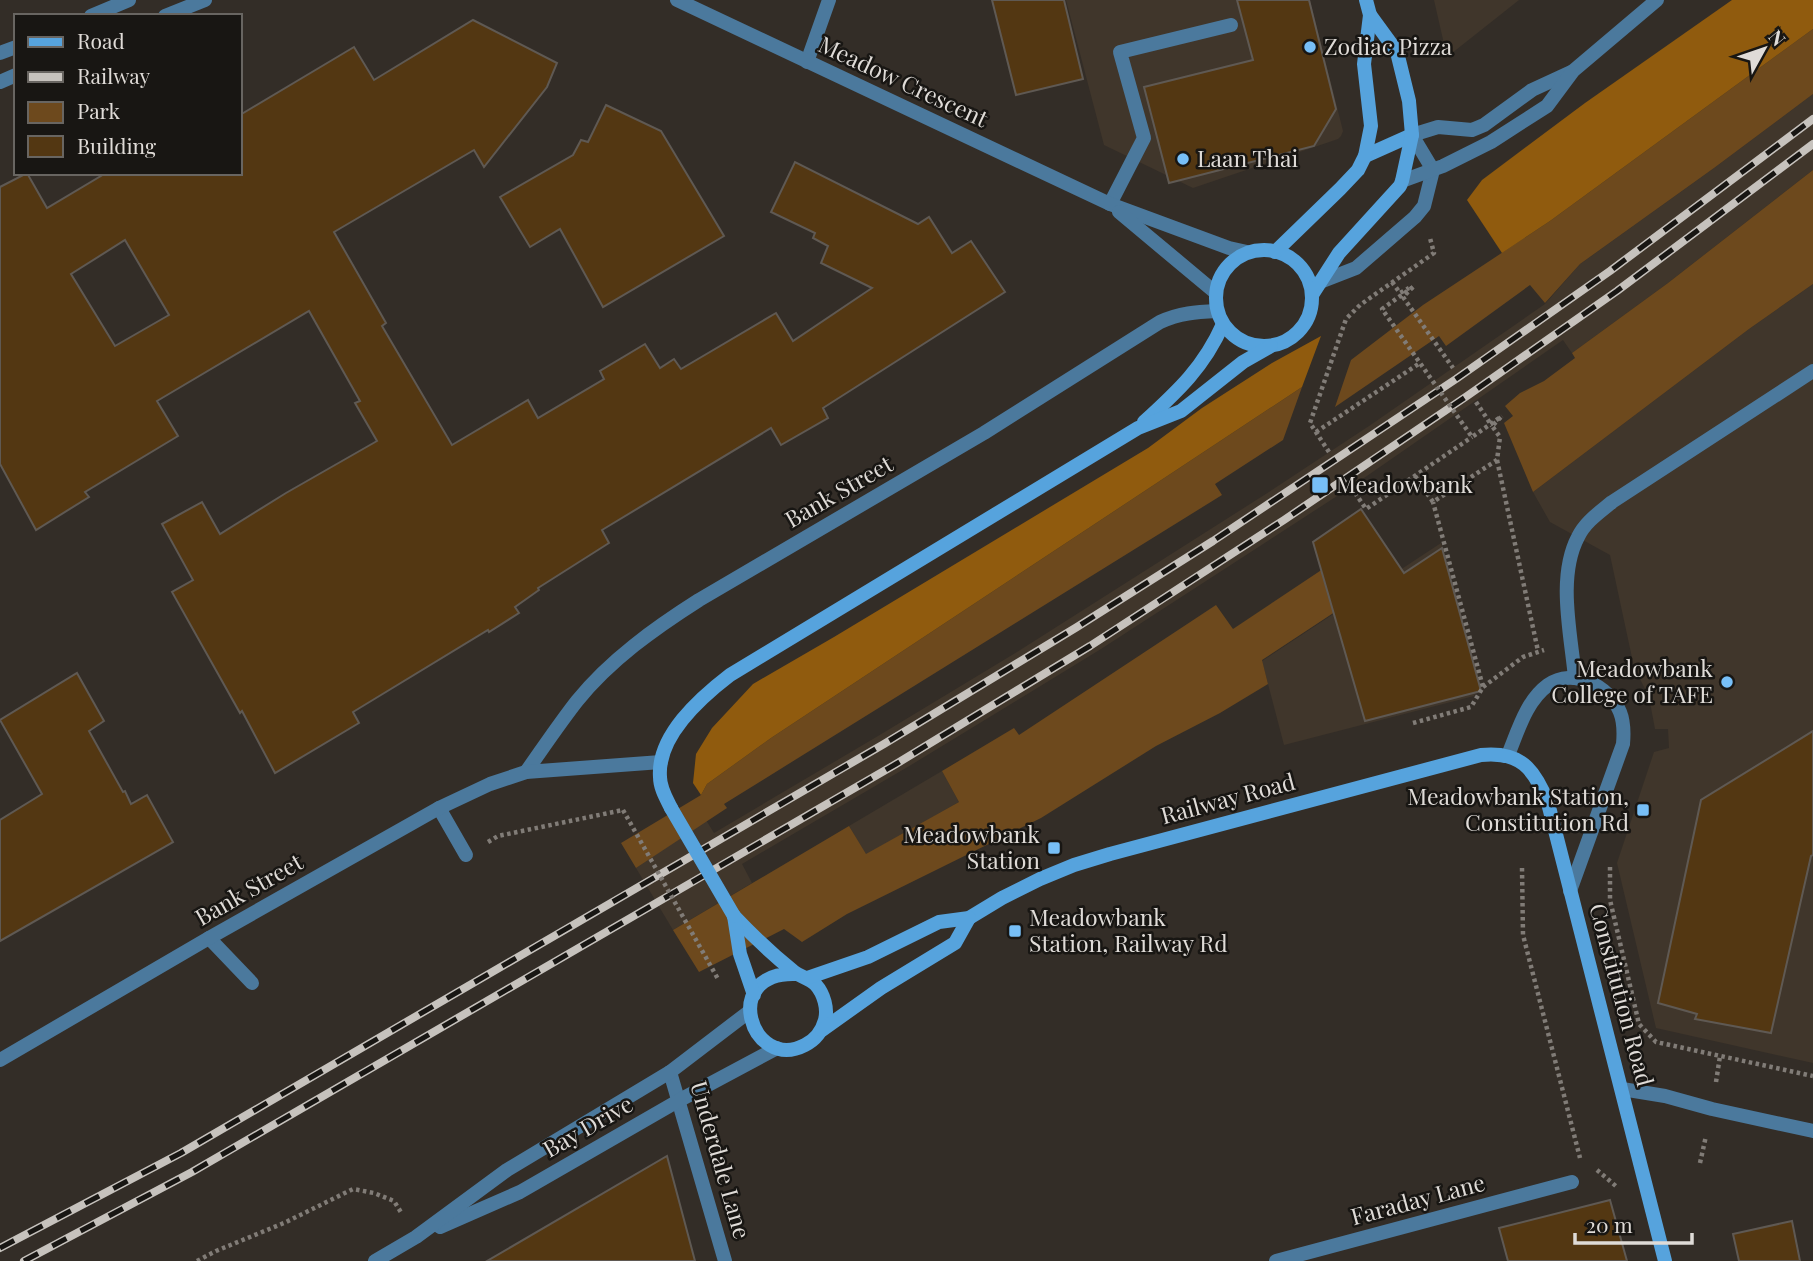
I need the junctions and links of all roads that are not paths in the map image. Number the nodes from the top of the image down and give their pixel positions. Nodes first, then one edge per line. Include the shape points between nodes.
1 (129, 0) edge
2 (205, 0) edge
3 (829, 0) edge
4 (1366, 0) edge
5 (1657, 0) edge
6 (684, 2) edge
7 (96, 14) edge
8 (170, 14) edge
9 (1370, 15) junction
10 (1231, 25) dead end
11 (807, 62) junction
12 (1573, 71) junction
13 (1412, 135) junction
14 (1365, 156) junction
15 (1433, 170) junction
16 (1402, 181) junction
17 (1110, 204) junction
18 (1275, 251) junction
19 (1247, 252) junction
20 (1320, 282) junction
21 (1216, 293) junction
22 (1312, 295) junction
23 (1220, 317) junction
24 (1271, 346) junction
25 (1813, 372) edge
26 (1138, 428) junction
27 (1575, 678) junction
28 (1508, 755) junction
29 (661, 762) junction
30 (526, 772) junction
31 (439, 808) junction
32 (466, 855) road end
33 (1570, 891) junction
34 (734, 916) junction
35 (969, 918) junction
36 (209, 938) junction
37 (801, 976) junction
38 (252, 983) dead end
39 (754, 995) junction
40 (750, 1011) junction
41 (821, 1031) junction
42 (777, 1048) junction
43 (0, 1060) edge
44 (670, 1072) junction
45 (1622, 1089) junction
46 (678, 1101) junction
47 (1813, 1131) edge
48 (1572, 1182) road end
49 (416, 1237) junction
50 (376, 1261) edge
51 (725, 1261) edge
52 (1276, 1261) edge
53 (1665, 1261) edge

1 - 7 street
2 - 8 street
3 - 11 street
4 - 9 main road
5 - 12 street
6 - 11 street, Meadow Crescent
9 - 13 main road via 1397,52
9 - 14 main road via 1364,64 1371,126
10 - 17 street via 1120,52 1144,138
11 - 17 street, Meadow Crescent
12 - 13 street via 1532,90 1472,130 1438,127
12 - 15 street via 1547,106 1491,142
13 - 14 main road
13 - 15 street
13 - 16 main road
14 - 18 main road via 1340,189
15 - 16 street
15 - 20 street via 1424,206 1415,217 1356,268
16 - 20 main road via 1339,253
17 - 19 street, Meadow Crescent
17 - 21 street, Meadow Crescent
18 - 19 main road
18 - 22 main road via 1302,269
19 - 21 main road via 1223,271
20 - 22 main road
21 - 23 main road
22 - 24 main road via 1306,323 1285,342
23 - 24 main road via 1243,342
23 - 26 main road via 1214,344 1198,369
23 - 30 street, Bank Street via 1191,312 1160,322 984,433 669,619 608,668 579,699
24 - 26 main road via 1181,411
25 - 27 street via 1612,502 1579,535 1568,560 1566,587
26 - 29 main road via 730,675 680,723
27 - 28 street via 1562,678 1541,691 1523,717
27 - 33 street via 1611,696 1624,730 1623,744
28 - 33 main road, Constitution Road via 1521,761 1542,787
28 - 35 main road, Railway Road via 1481,755 1110,854 1040,879
29 - 30 street, Bank Street
29 - 34 main road, bridge via 664,794
30 - 31 street, Bank Street
31 - 32 street
31 - 36 street, Bank Street
33 - 45 main road, Constitution Road
34 - 37 main road
34 - 39 main road via 740,954
35 - 37 main road, Railway Road via 939,922 868,957
35 - 41 main road, Railway Road via 955,943
36 - 38 street
36 - 43 street, Bank Street
37 - 39 main road via 774,976
37 - 41 main road via 822,994 826,1019
39 - 40 main road
40 - 42 main road via 757,1033
40 - 44 street, Bay Drive
41 - 42 main road via 802,1047
42 - 46 street, Bay Drive
44 - 46 street, Underdale Lane
44 - 49 street, Bay Drive via 507,1170
45 - 47 street
45 - 53 main road, Constitution Road
46 - 49 street, Bay Drive via 520,1192
46 - 51 street, Underdale Lane
48 - 52 street, Faraday Lane
49 - 50 street, Bay Drive

